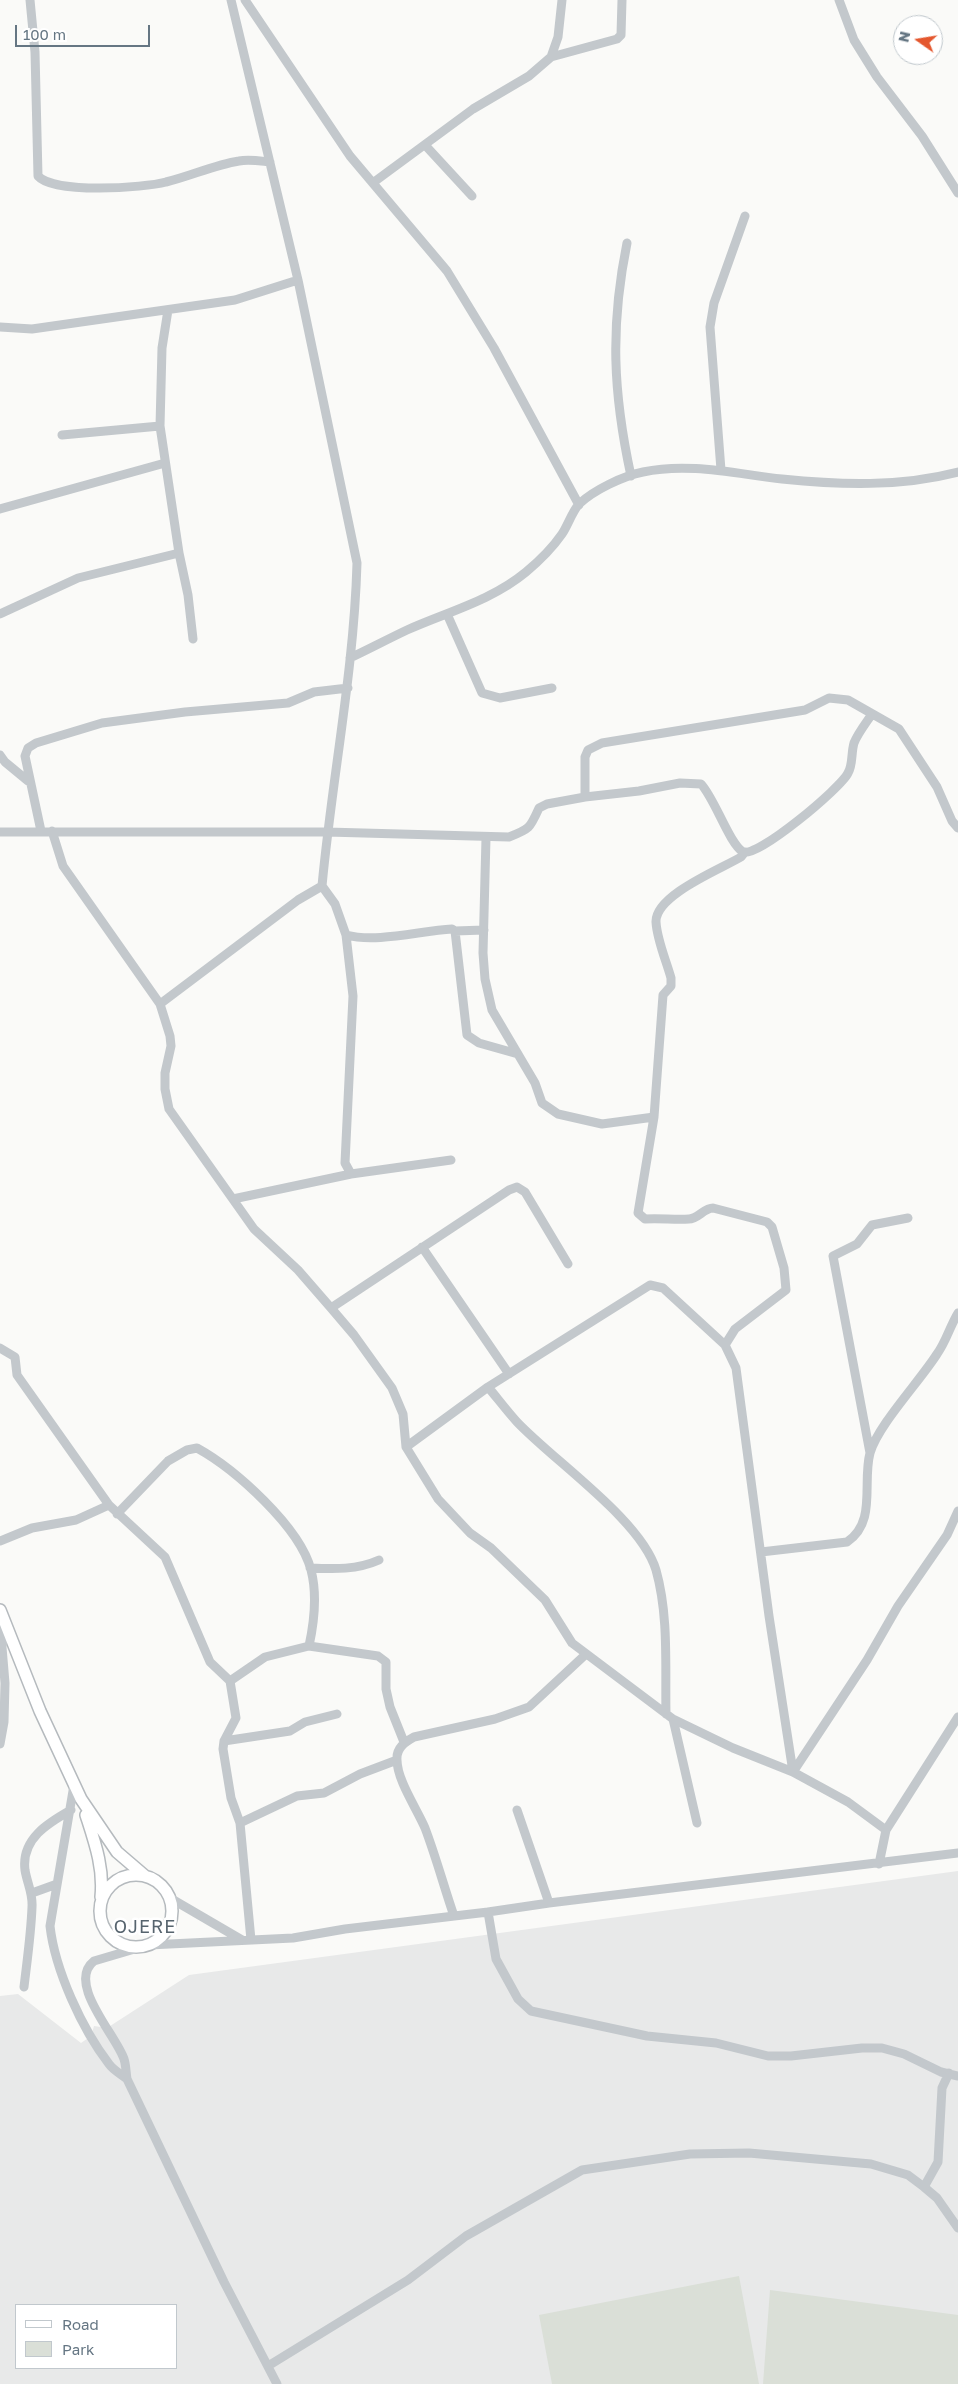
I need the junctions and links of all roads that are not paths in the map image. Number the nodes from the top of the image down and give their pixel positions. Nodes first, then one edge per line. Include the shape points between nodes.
1 (30, 0) edge
2 (231, 0) edge
3 (245, 0) edge
4 (562, 0) edge
5 (622, 0) edge
6 (839, 0) edge
7 (551, 57) junction
8 (425, 145) junction
9 (270, 162) junction
10 (374, 182) junction
11 (958, 193) edge
12 (472, 196) dead end
13 (745, 216) dead end
14 (626, 243) dead end
15 (298, 280) junction
16 (168, 310) junction
17 (0, 327) edge
18 (160, 426) junction
19 (62, 434) dead end
20 (165, 463) junction
21 (721, 470) junction
22 (958, 472) edge
23 (631, 476) junction
24 (579, 505) junction
25 (0, 509) edge
26 (179, 554) junction
27 (0, 614) edge
28 (447, 614) junction
29 (194, 639) dead end
30 (350, 658) junction
31 (348, 688) junction
32 (552, 688) dead end
33 (872, 714) junction
34 (0, 755) edge
35 (28, 780) junction
36 (585, 797) junction
37 (958, 828) edge
38 (42, 831) junction
39 (52, 831) junction
40 (0, 832) edge
41 (327, 832) junction
42 (486, 838) junction
43 (745, 852) junction
44 (322, 886) junction
45 (484, 930) junction
46 (455, 931) junction
47 (346, 935) junction
48 (160, 1004) junction
49 (518, 1054) junction
50 (654, 1117) junction
51 (451, 1160) dead end
52 (351, 1174) junction
53 (234, 1199) junction
54 (908, 1218) dead end
55 (422, 1247) junction
56 (568, 1264) dead end
57 (331, 1308) junction
58 (958, 1313) edge
59 (725, 1345) junction
60 (0, 1348) edge
61 (509, 1374) junction
62 (488, 1387) junction
63 (406, 1447) junction
64 (870, 1453) junction
65 (110, 1505) junction
66 (958, 1511) edge
67 (117, 1514) junction
68 (0, 1540) edge
69 (760, 1552) junction
70 (379, 1560) dead end
71 (310, 1568) junction
72 (0, 1610) edge
73 (5, 1623) junction
74 (309, 1646) junction
75 (585, 1655) junction
76 (230, 1681) junction
77 (337, 1714) dead end
78 (669, 1716) junction
79 (958, 1717) edge
80 (224, 1741) junction
81 (404, 1742) junction
82 (0, 1744) edge
83 (396, 1760) junction
84 (792, 1772) junction
85 (74, 1785) junction
86 (81, 1799) junction
87 (71, 1810) junction
88 (517, 1810) dead end
89 (240, 1823) junction
90 (697, 1823) dead end
91 (886, 1830) junction
92 (958, 1853) edge
93 (879, 1864) junction
94 (145, 1876) junction
95 (57, 1884) junction
96 (32, 1893) junction
97 (170, 1898) junction
98 (100, 1902) junction
99 (549, 1903) junction
100 (488, 1912) junction
101 (454, 1916) junction
102 (246, 1940) junction
103 (143, 1947) junction
104 (24, 1987) dead end
105 (954, 2074) edge
106 (127, 2079) junction
107 (924, 2186) junction
108 (958, 2228) edge
109 (268, 2366) junction
110 (277, 2384) edge

1 - 9 street via 36,52 38,176 45,182 63,187 138,188 242,160
2 - 9 street
3 - 10 street via 350,156
4 - 7 street via 558,37
5 - 7 street via 621,35 617,39
6 - 11 street via 858,48 922,136
7 - 8 street via 529,76 473,110
8 - 10 street
8 - 12 street
9 - 15 street
10 - 24 street via 447,270 494,348
13 - 21 street via 714,303 710,327
14 - 23 street via 617,302 615,369 620,422
15 - 16 street via 235,300
15 - 30 street via 357,563
16 - 17 street via 32,329
16 - 18 street via 162,348
18 - 19 street
18 - 20 street
20 - 25 street
20 - 26 street
21 - 22 street via 848,484 890,484
21 - 23 street via 664,468
23 - 24 street via 600,490
24 - 28 street via 561,535 526,572 496,592
26 - 27 street via 78,578
26 - 29 street
28 - 30 street
28 - 32 street via 482,693 500,698
30 - 31 street
31 - 35 street via 314,692 288,703 102,723 28,748 25,756
31 - 41 street
33 - 36 street via 848,700 829,698 805,710 602,743 588,750 584,757
33 - 37 street via 899,730 937,786
33 - 43 street via 854,743 849,773 838,787 767,844
34 - 35 street via 4,762
35 - 38 street
36 - 42 street via 539,808 527,830 510,837
36 - 43 street via 680,783 701,784
38 - 39 street
38 - 40 street
39 - 41 street
39 - 48 street via 63,866
41 - 42 street
41 - 44 street
42 - 45 street
43 - 50 street via 742,857 673,895 660,908 656,921 671,986 663,995
44 - 47 street via 335,904
44 - 48 street via 298,900
45 - 46 street
45 - 49 street via 485,979 492,1010
46 - 47 street via 359,938
46 - 49 street via 467,1036 478,1043
47 - 52 street via 353,996 345,1163
48 - 53 street via 171,1046 165,1073 169,1109
49 - 50 street via 542,1102 558,1114 602,1124
50 - 59 street via 640,1216 645,1219 690,1220 713,1208 762,1220 772,1227 784,1268 786,1290 735,1328
51 - 52 street
52 - 53 street
53 - 57 street via 254,1229 298,1270
54 - 64 street via 872,1225 857,1244 833,1256
55 - 56 street via 517,1187 525,1192
55 - 57 street
55 - 61 street
57 - 63 street via 354,1334 392,1388 403,1414
58 - 64 street via 939,1352 881,1431
59 - 61 street via 662,1288 650,1285
59 - 69 street via 736,1368
60 - 65 street via 15,1357 16,1375
61 - 62 street
62 - 63 street
62 - 78 street via 518,1422 644,1544 656,1570 664,1616
63 - 75 street via 452,1516 545,1600 572,1643
64 - 69 street via 868,1496 863,1524 857,1535 847,1542
65 - 67 street
65 - 68 street via 76,1520 32,1528
66 - 84 street via 947,1535
67 - 71 street via 168,1461 197,1448 263,1500 284,1523
67 - 76 street via 165,1557 210,1662
69 - 84 street
70 - 71 street via 353,1568
71 - 74 street via 313,1613
72 - 73 main road
73 - 82 street via 2,1647 4,1722
73 - 85 main road
74 - 76 street via 265,1657
74 - 81 street via 384,1659 388,1669 386,1689 390,1707
75 - 78 street
75 - 81 street via 529,1707 496,1719
76 - 80 street via 236,1718
77 - 80 street via 305,1722 290,1731
78 - 84 street via 733,1748
78 - 90 street
79 - 91 street
80 - 89 street via 225,1769
81 - 83 street
83 - 89 street via 324,1793 297,1796
83 - 101 street via 425,1829
84 - 91 street via 848,1802
85 - 86 main road
85 - 87 street
86 - 94 main road via 117,1852
86 - 98 main road via 98,1853 102,1881
87 - 95 street
87 - 96 street via 35,1834 25,1868
88 - 99 street
89 - 102 street
91 - 93 street
92 - 93 street
93 - 99 street
94 - 97 main road via 160,1884
94 - 98 main road via 122,1877 112,1883
95 - 96 street
95 - 106 street via 50,1926 52,1946 91,2036 110,2066
96 - 104 street
97 - 102 street
97 - 103 main road via 172,1915 166,1931 159,1940
98 - 103 main road via 99,1913 107,1934 116,1942
99 - 100 street
100 - 101 street
100 - 105 street via 496,1959 518,1999 531,2011 647,2036 716,2043 768,2056 882,2048
101 - 102 street via 293,1938
102 - 103 street
103 - 106 street via 94,1961 85,1973 88,1992 124,2059
105 - 107 street via 942,2088 938,2162
106 - 109 street
107 - 108 street via 937,2198
107 - 109 street via 908,2176 871,2164 748,2153 690,2154 582,2170 466,2236 408,2280
109 - 110 street

